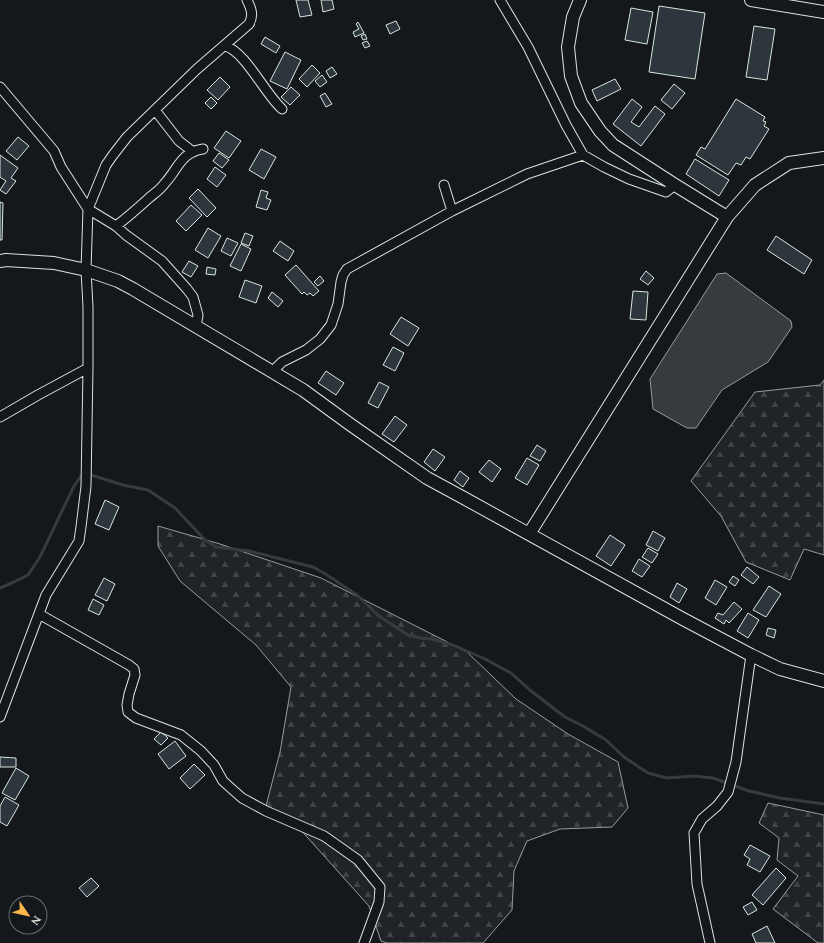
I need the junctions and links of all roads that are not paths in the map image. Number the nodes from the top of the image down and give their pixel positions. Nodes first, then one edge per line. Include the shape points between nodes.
1 (247, 0) edge
2 (500, 0) edge
3 (580, 0) edge
4 (752, 0) edge
5 (824, 12) edge
6 (225, 46) junction
7 (0, 87) edge
8 (282, 109) dead end
9 (155, 110) junction
10 (203, 149) dead end
11 (192, 151) junction
12 (582, 155) junction
13 (824, 158) edge
14 (444, 185) dead end
15 (675, 185) junction
16 (88, 209) junction
17 (452, 211) junction
18 (728, 217) junction
19 (116, 226) junction
20 (0, 261) edge
21 (86, 270) junction
22 (196, 327) junction
23 (88, 368) junction
24 (272, 372) junction
25 (0, 417) edge
26 (529, 534) junction
27 (40, 614) junction
28 (751, 655) junction
29 (824, 681) edge
30 (0, 717) edge
31 (364, 943) edge
32 (710, 943) edge

1 - 6 street via 252,20
2 - 12 street via 528,47
3 - 15 street via 573,17 568,47 571,76 581,103 600,131 614,145
4 - 5 street
6 - 8 street via 241,56
6 - 9 street
7 - 16 street via 54,151
9 - 11 street via 179,141
9 - 16 street via 127,137 113,155
10 - 11 street
11 - 19 street via 180,162 165,183
12 - 15 street via 629,179 666,192
12 - 17 street via 527,174
13 - 18 street via 790,163 755,185
14 - 17 street
15 - 18 street
16 - 19 street
16 - 21 street
17 - 24 street via 347,269 341,282 338,304 331,325 320,339 306,350 282,362
18 - 26 street
19 - 22 street via 162,261 187,289 193,297 198,315
20 - 21 street via 54,263
21 - 22 street via 118,281
21 - 23 street
22 - 24 street
23 - 25 street
23 - 27 street via 86,486 79,541 46,595
24 - 26 street via 303,390 427,478
26 - 28 street
27 - 30 street
27 - 31 street via 134,670 128,712 136,718 181,735 201,751 214,765 223,781 242,798 324,836 358,860 380,887 379,902
28 - 29 street via 780,669
28 - 32 street via 736,762 728,792 702,819 694,833 697,884

